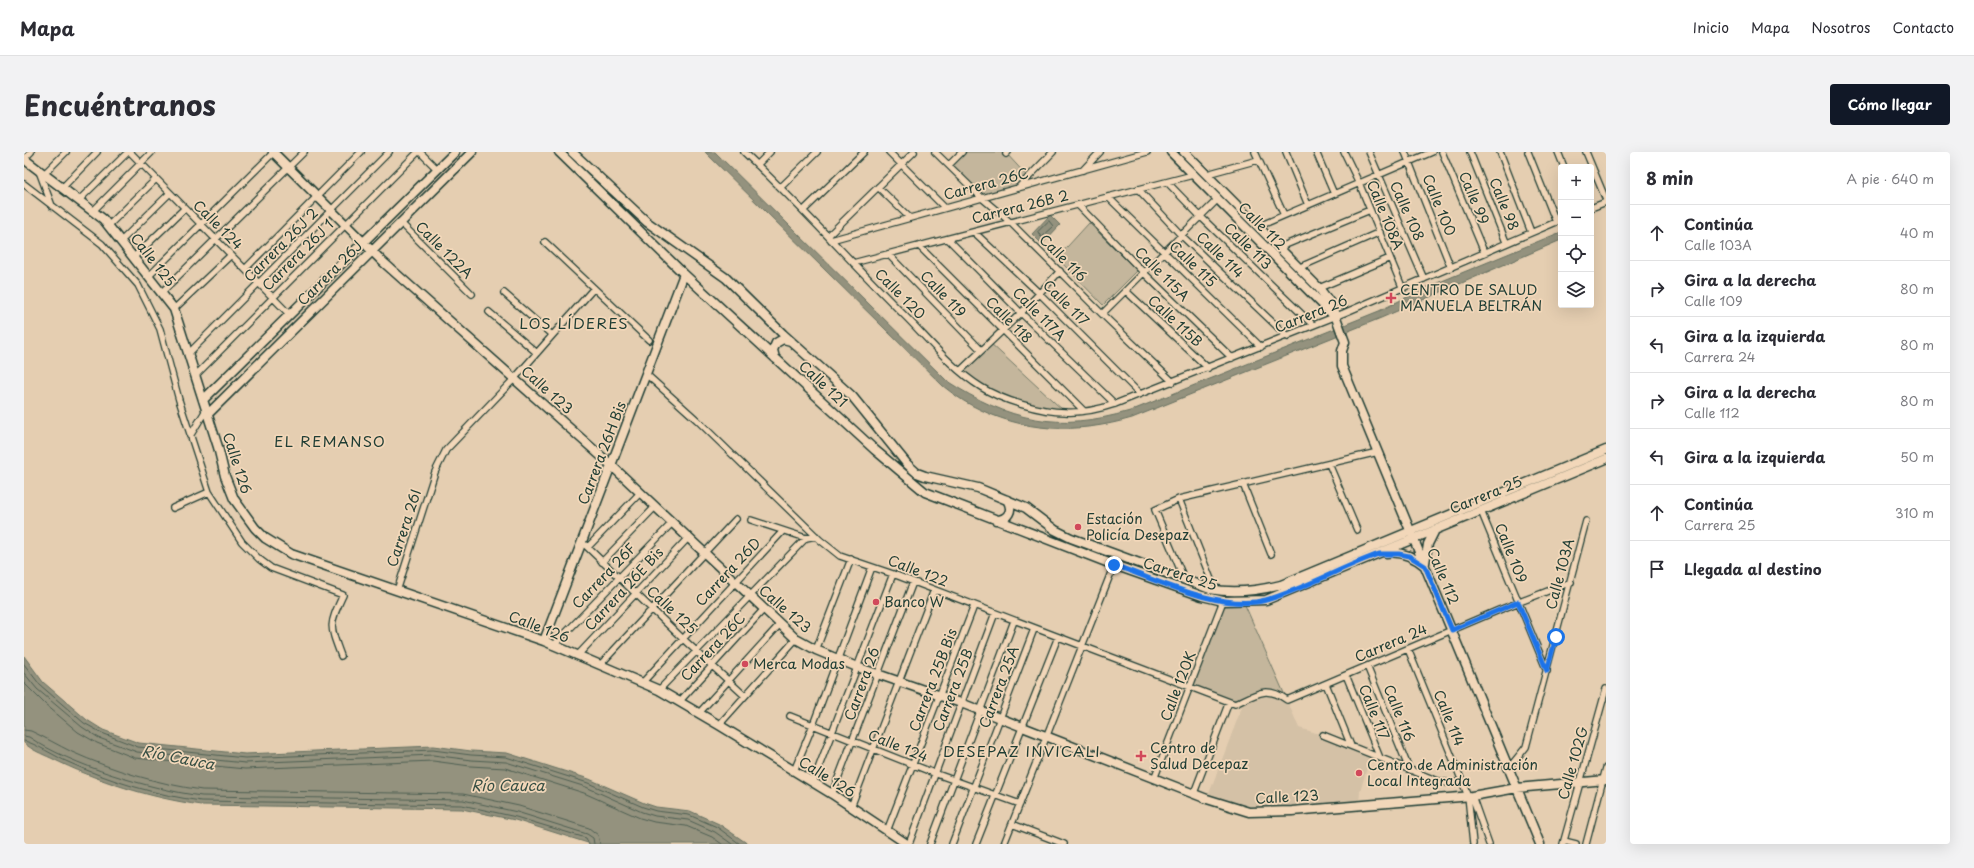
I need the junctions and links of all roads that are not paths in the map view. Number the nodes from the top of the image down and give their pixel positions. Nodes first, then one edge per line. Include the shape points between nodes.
1 (31, 152) edge
2 (66, 152) edge
3 (97, 152) edge
4 (129, 152) edge
5 (152, 152) edge
6 (274, 152) edge
7 (304, 152) edge
8 (361, 152) edge
9 (389, 152) edge
10 (419, 152) edge
11 (454, 152) edge
12 (472, 152) edge
13 (559, 152) edge
14 (572, 152) edge
15 (744, 152) edge
16 (770, 152) edge
17 (817, 152) edge
18 (864, 152) edge
19 (889, 152) edge
20 (914, 152) edge
21 (935, 152) edge
22 (962, 152) edge
23 (1053, 152) edge
24 (1100, 152) edge
25 (1147, 152) edge
26 (1172, 152) edge
27 (1184, 152) edge
28 (1255, 152) edge
29 (1286, 152) edge
30 (1316, 152) edge
31 (1344, 152) edge
32 (1369, 152) edge
33 (1405, 152) edge
34 (1432, 152) edge
35 (1442, 152) edge
36 (1470, 152) edge
37 (1500, 152) edge
38 (1528, 152) edge
39 (1558, 152) edge
40 (1586, 152) edge
41 (24, 159) edge
42 (1258, 160) junction
43 (1409, 162) junction
44 (141, 163) junction
45 (901, 164) junction
46 (1563, 164) edge
47 (757, 165) junction
48 (949, 165) junction
49 (289, 167) junction
50 (437, 169) junction
51 (1082, 170) junction
52 (42, 172) junction
53 (1207, 174) junction
54 (1193, 175) junction
55 (1378, 176) junction
56 (156, 179) junction
57 (1167, 182) junction
58 (1359, 183) junction
59 (24, 184) edge
60 (781, 187) junction
61 (878, 187) junction
62 (62, 188) junction
63 (1019, 188) junction
64 (1138, 189) junction
65 (170, 193) junction
66 (1334, 194) junction
67 (318, 197) junction
68 (1108, 197) junction
69 (983, 199) junction
70 (1218, 199) junction
71 (79, 200) junction
72 (1606, 201) edge
73 (1078, 205) junction
74 (1308, 205) junction
75 (52, 207) junction
76 (1594, 207) edge
77 (185, 208) junction
78 (945, 208) junction
79 (804, 210) junction
80 (1370, 210) junction
81 (93, 211) junction
82 (332, 211) junction
83 (1284, 215) junction
84 (1200, 216) junction
85 (910, 218) junction
86 (1558, 221) edge
87 (400, 222) junction
88 (1010, 222) junction
89 (201, 224) junction
90 (345, 224) junction
91 (109, 225) junction
92 (1257, 227) junction
93 (353, 232) junction
94 (373, 232) junction
95 (974, 232) junction
96 (1380, 232) junction
97 (1531, 232) junction
98 (1181, 235) junction
99 (829, 238) junction
100 (216, 239) junction
101 (948, 239) junction
102 (381, 240) junction
103 (121, 241) junction
104 (363, 242) junction
105 (545, 242) dead end
106 (1506, 242) junction
107 (919, 246) junction
108 (1278, 248) junction
109 (371, 251) junction
110 (353, 252) junction
111 (1484, 252) junction
112 (1164, 253) junction
113 (888, 254) junction
114 (231, 255) junction
115 (134, 258) junction
116 (1390, 258) junction
117 (362, 260) junction
118 (382, 261) junction
119 (853, 263) junction
120 (1298, 268) junction
121 (1451, 268) junction
122 (245, 269) junction
123 (1060, 272) junction
124 (1144, 273) junction
125 (684, 274) junction
126 (149, 276) junction
127 (1424, 279) junction
128 (259, 284) junction
129 (594, 288) junction
130 (1319, 288) junction
131 (1403, 289) junction
132 (1126, 291) junction
133 (162, 292) junction
134 (504, 293) dead end
135 (1039, 293) junction
136 (472, 294) dead end
137 (273, 297) junction
138 (174, 309) junction
139 (489, 312) dead end
140 (1021, 313) junction
141 (1102, 314) junction
142 (290, 315) junction
143 (1336, 319) junction
144 (1313, 325) junction
145 (1003, 331) junction
146 (552, 335) junction
147 (1288, 337) junction
148 (649, 340) dead end
149 (791, 341) junction
150 (1261, 347) junction
151 (981, 350) junction
152 (537, 353) junction
153 (188, 354) junction
154 (775, 358) junction
155 (1232, 358) junction
156 (1208, 368) junction
157 (960, 371) junction
158 (646, 374) junction
159 (195, 376) junction
160 (514, 379) junction
161 (1173, 382) junction
162 (217, 386) junction
163 (1140, 394) junction
164 (225, 396) junction
165 (203, 400) junction
166 (1115, 404) junction
167 (1083, 410) junction
168 (207, 412) junction
169 (1065, 412) joint
170 (190, 436) junction
171 (1606, 450) edge
172 (1378, 452) junction
173 (1606, 459) edge
174 (1329, 464) junction
175 (611, 465) junction
176 (1243, 484) junction
177 (209, 492) junction
178 (640, 492) junction
179 (1179, 499) junction
180 (1007, 500) junction
181 (655, 507) junction
182 (173, 508) dead end
183 (1481, 510) junction
184 (736, 519) dead end
185 (752, 520) dead end
186 (995, 520) junction
187 (1586, 521) dead end
188 (672, 522) junction
189 (1357, 530) dead end
190 (1410, 530) junction
191 (1435, 530) junction
192 (783, 531) junction
193 (816, 536) junction
194 (688, 538) junction
195 (806, 538) junction
196 (1414, 540) junction
197 (585, 544) junction
198 (704, 553) junction
199 (1271, 554) dead end
200 (1379, 554) junction
201 (1117, 557) joint
202 (851, 559) junction
203 (602, 562) junction
204 (1114, 565) junction
205 (1425, 566) junction
206 (872, 567) junction
207 (893, 574) junction
208 (619, 578) junction
209 (735, 582) junction
210 (913, 582) junction
211 (1185, 582) junction
212 (1212, 582) dead end
213 (1571, 582) junction
214 (934, 590) junction
215 (397, 591) junction
216 (635, 593) junction
217 (751, 596) junction
218 (1223, 601) junction
219 (1518, 602) junction
220 (974, 606) junction
221 (652, 609) junction
222 (764, 609) junction
223 (995, 613) junction
224 (1014, 621) junction
225 (780, 624) junction
226 (1034, 629) junction
227 (1452, 630) junction
228 (1058, 637) junction
229 (682, 638) junction
230 (796, 639) junction
231 (544, 641) junction
232 (553, 646) junction
233 (1083, 646) junction
234 (1408, 649) junction
235 (816, 650) junction
236 (698, 651) junction
237 (341, 656) dead end
238 (577, 656) junction
239 (838, 659) junction
240 (600, 665) junction
241 (713, 665) junction
242 (1367, 666) junction
243 (857, 667) junction
244 (1547, 671) junction
245 (878, 674) junction
246 (1346, 675) junction
247 (729, 680) junction
248 (899, 682) junction
249 (642, 683) junction
250 (1326, 684) junction
251 (1190, 687) junction
252 (1606, 689) edge
253 (659, 690) junction
254 (745, 696) junction
255 (940, 696) junction
256 (679, 702) junction
257 (961, 703) junction
258 (1232, 703) junction
259 (980, 711) junction
260 (699, 713) junction
261 (790, 716) dead end
262 (1000, 719) junction
263 (813, 724) junction
264 (719, 725) junction
265 (1021, 728) junction
266 (832, 732) junction
267 (1323, 736) dead end
268 (1046, 738) junction
269 (854, 741) junction
270 (1351, 746) junction
271 (873, 748) junction
272 (1380, 758) junction
273 (914, 765) junction
274 (1509, 768) junction
275 (1606, 768) edge
276 (1409, 769) junction
277 (794, 771) junction
278 (934, 773) junction
279 (1154, 779) junction
280 (954, 780) junction
281 (1604, 780) edge
282 (813, 782) junction
283 (1462, 782) junction
284 (1580, 782) junction
285 (974, 788) junction
286 (1517, 788) junction
287 (1194, 793) junction
288 (832, 794) junction
289 (994, 795) junction
290 (1470, 796) junction
291 (1020, 804) junction
292 (851, 807) junction
293 (1012, 824) junction
294 (888, 831) junction
295 (1563, 843) edge
296 (908, 844) edge
297 (930, 844) edge
298 (952, 844) edge
299 (976, 844) edge
300 (1004, 844) edge
301 (1064, 844) edge
302 (1473, 844) edge
303 (1489, 844) edge
304 (1540, 844) edge
305 (1576, 844) edge
306 (1586, 844) edge

1 - 41 street
2 - 52 street
3 - 62 street
4 - 44 street, Calle 124
4 - 71 street
5 - 44 street
6 - 49 street, Calle 123
6 - 89 street
7 - 49 street
8 - 67 street
9 - 82 street, Carrera 26J 2
10 - 50 street
10 - 90 street, Carrera 26J 1
11 - 50 street, Carrera 26J
12 - 87 street, Carrera 26J
13 - 125 street, Calle 121
14 - 149 street, Calle 121 via 647,222 726,278
15 - 47 street, Calle 120
16 - 47 street
17 - 60 street
18 - 79 street
19 - 45 street
20 - 45 street
21 - 48 street, Calle 116
22 - 48 street
23 - 63 street
24 - 51 street
25 - 51 street, Carrera 26C
26 - 54 street, Calle 112
27 - 53 street, Calle 112
28 - 42 street
29 - 74 street
30 - 66 street
31 - 58 street, Calle 108A
32 - 55 street, Calle 108
33 - 43 street, Calle 100
34 - 43 street
35 - 111 street, Calle 99
36 - 106 street, Calle 98
37 - 97 street
38 - 86 street
39 - 46 street
40 - 72 street
41 - 52 street, Calle 125
42 - 53 street
42 - 83 street
43 - 55 street
43 - 121 street, Calle 100
44 - 56 street, Calle 124
44 - 81 street
45 - 61 street
45 - 78 street
47 - 60 street, Calle 120
48 - 69 street, Calle 116
49 - 67 street, Calle 123
49 - 100 street
50 - 94 street, Carrera 26J
51 - 63 street, Carrera 26C
52 - 62 street, Calle 125
52 - 75 street
53 - 92 street, Calle 112
54 - 57 street, Carrera 26B 2
54 - 70 street, Calle 112
55 - 58 street
55 - 127 street, Calle 108
56 - 65 street, Calle 124
56 - 91 street
57 - 64 street, Carrera 26B 2
57 - 84 street, Calle 113
58 - 66 street
58 - 80 street, Calle 108A
59 - 75 street
60 - 79 street, Calle 120
61 - 85 street
61 - 99 street
62 - 71 street, Calle 125
63 - 69 street, Carrera 26C
64 - 68 street, Carrera 26B 2
64 - 98 street, Calle 114
65 - 77 street, Calle 124
65 - 103 street
66 - 74 street
67 - 82 street, Calle 123
67 - 122 street
68 - 73 street, Carrera 26B 2
68 - 112 street, Calle 115
69 - 78 street, Carrera 26C
69 - 88 street, Calle 116
70 - 84 street
70 - 143 street, Calle 112
71 - 81 street, Calle 125
72 - 76 street
73 - 88 street, Carrera 26B 2
73 - 124 street, Calle 115A
74 - 83 street
75 - 170 street via 102,244 138,285 160,329
77 - 89 street, Calle 124
77 - 115 street
78 - 85 street, Carrera 26C
79 - 99 street, Calle 120
80 - 96 street, Calle 108A
80 - 108 street
81 - 91 street, Calle 125
82 - 90 street, Calle 123
82 - 128 street, Carrera 26J 2
83 - 92 street
84 - 98 street
84 - 144 street, Calle 113
85 - 99 street, Carrera 26C
86 - 97 street, Carrera 26
87 - 102 street, Carrera 26J
87 - 136 street, Calle 122A
88 - 95 street, Carrera 26B 2
88 - 123 street, Calle 116
89 - 100 street, Calle 124
89 - 126 street
90 - 93 street, Calle 123
90 - 137 street, Carrera 26J 1
91 - 103 street, Calle 125
92 - 108 street, Calle 112
93 - 94 street via 365,235
93 - 104 street, Calle 123
93 - 110 street via 356,240
94 - 104 street, Carrera 26J
95 - 101 street, Carrera 26B 2
95 - 135 street, Calle 117
96 - 116 street, Calle 108A
96 - 120 street
97 - 106 street, Carrera 26
98 - 112 street
98 - 147 street, Calle 114
99 - 119 street, Calle 120
100 - 114 street, Calle 124
100 - 133 street
101 - 107 street, Carrera 26B 2
101 - 140 street, Calle 117A
102 - 109 street, Carrera 26J
102 - 118 street
103 - 115 street, Calle 125
104 - 109 street, Calle 123
104 - 110 street, Carrera 26J
105 - 129 street
106 - 111 street, Carrera 26
107 - 113 street, Carrera 26B 2
107 - 145 street, Calle 118
108 - 120 street, Calle 112
109 - 117 street, Carrera 26J
109 - 118 street, Calle 123
110 - 142 street, Carrera 26J
111 - 121 street, Carrera 26
112 - 124 street
112 - 150 street, Calle 115
113 - 119 street, Carrera 26B 2
113 - 151 street, Calle 119
114 - 122 street, Calle 124
114 - 138 street
115 - 126 street, Calle 125
116 - 130 street
116 - 131 street, Calle 108A
117 - 118 street via 370,258
117 - 164 street, Carrera 26J
118 - 160 street, Calle 123
119 - 157 street, Calle 120
120 - 130 street, Calle 112
121 - 127 street, Carrera 26
122 - 128 street, Calle 124
123 - 135 street
123 - 141 street, Calle 116
124 - 132 street
124 - 155 street, Calle 115A
125 - 154 street, Calle 121
125 - 158 street, Carrera 26H Bis
126 - 133 street, Calle 125
127 - 131 street, Carrera 26
128 - 137 street, Calle 124
128 - 153 street, Carrera 26J 2
129 - 146 street, Carrera 26I
129 - 148 street
130 - 143 street, Calle 112 via 1331,304
131 - 143 street, Carrera 26
132 - 141 street
132 - 156 street, Calle 115B
133 - 138 street, Calle 125
134 - 146 street
135 - 140 street
135 - 163 street, Calle 117
137 - 142 street, Calle 124
137 - 159 street, Carrera 26J 1
138 - 153 street, Calle 125
139 - 152 street
140 - 145 street
140 - 166 street, Calle 117A
141 - 161 street, Calle 116
142 - 162 street, Carrera 26J
143 - 144 street, Carrera 26
143 - 172 street, Calle 112 via 1345,342 1342,366
144 - 147 street, Carrera 26
145 - 151 street
145 - 167 street, Calle 118
146 - 152 street, Carrera 26I
147 - 150 street, Carrera 26
149 - 154 street via 783,339 776,342 773,350
149 - 180 street, Calle 121 via 856,401 888,442 917,473 978,488
150 - 155 street, Carrera 26
151 - 157 street
152 - 160 street, Carrera 26I
153 - 159 street, Calle 125
154 - 186 street, Calle 121 via 925,492
155 - 156 street, Carrera 26
156 - 161 street, Carrera 26
157 - 169 street, Calle 120 via 982,388 1011,401
158 - 175 street, Carrera 26H Bis
158 - 193 street, Calle 122
159 - 165 street, Calle 125
160 - 175 street, Calle 123
160 - 215 street, Carrera 26I via 446,450 435,472
161 - 163 street, Carrera 26
162 - 164 street
162 - 165 street, Carrera 26J
163 - 166 street, Carrera 26
164 - 168 street, Carrera 26J
165 - 168 street, Calle 125
166 - 167 street, Carrera 26
167 - 169 street, Carrera 26
168 - 170 street, Carrera 26J
168 - 215 street, Calle 126 via 234,499 265,538 291,554
170 - 177 street
171 - 190 street, Carrera 25
172 - 174 street
172 - 190 street, Calle 112
173 - 183 street, Carrera 25
174 - 176 street
174 - 189 street
175 - 178 street, Calle 123
175 - 197 street, Carrera 26H Bis
176 - 179 street
176 - 199 street
177 - 182 street
177 - 237 street via 242,542 259,559 271,568 343,595 331,624
178 - 181 street, Calle 123
178 - 197 street
179 - 211 street via 1156,510
179 - 212 street
180 - 186 street via 1010,509 1008,516 1002,520
180 - 201 street, Calle 121 via 1026,508 1055,530
181 - 188 street, Calle 123
181 - 203 street
183 - 191 street, Carrera 25
183 - 219 street, Calle 109
184 - 198 street
185 - 192 street
186 - 204 street, Calle 121
187 - 213 street, Calle 103A
188 - 194 street, Calle 123
188 - 208 street, Carrera 26F
190 - 196 street, Calle 112
190 - 211 street, Carrera 25 via 1301,578 1263,590 1226,592
191 - 196 street, Carrera 25
191 - 205 street via 1428,544
192 - 195 street
192 - 209 street, Carrera 26D
193 - 195 street
193 - 202 street, Calle 122 via 840,556
194 - 198 street, Calle 123
194 - 216 street, Carrera 26E Bis
195 - 217 street
196 - 200 street, Carrera 25
196 - 205 street, Calle 112
197 - 203 street, Calle 125
197 - 231 street, Carrera 26H Bis
198 - 209 street, Calle 123
198 - 221 street
200 - 205 street via 1409,556
200 - 218 street, Carrera 25 via 1266,600
201 - 211 street, Carrera 25
202 - 206 street, Calle 122
202 - 235 street
203 - 208 street, Calle 125
204 - 218 street, Carrera 25
204 - 233 street
205 - 227 street, Calle 112
206 - 207 street, Calle 122
206 - 239 street
207 - 210 street, Calle 122
207 - 243 street
208 - 216 street, Calle 125
208 - 232 street, Carrera 26F
209 - 217 street, Calle 123
209 - 229 street, Carrera 26D
210 - 214 street, Calle 122
210 - 245 street, Carrera 26
213 - 219 street, Carrera 24
213 - 244 street, Calle 103A
214 - 220 street, Calle 122
214 - 248 street
215 - 231 street, Calle 126
216 - 221 street, Calle 125
216 - 238 street, Carrera 26E Bis
217 - 222 street, Calle 123
217 - 236 street
218 - 251 street, Calle 120K
219 - 227 street, Carrera 24
219 - 244 street, Calle 109
220 - 223 street, Calle 122
220 - 255 street, Carrera 25B Bis
221 - 229 street, Calle 125
221 - 240 street
222 - 225 street, Calle 123
222 - 241 street, Carrera 26C
223 - 224 street, Calle 122
223 - 257 street, Carrera 25B
224 - 226 street, Calle 122
224 - 259 street
225 - 230 street, Calle 123
225 - 247 street
226 - 228 street, Calle 122
226 - 262 street, Carrera 25A
227 - 234 street, Carrera 24
227 - 274 street, Calle 112
228 - 233 street, Calle 122
228 - 265 street
229 - 236 street, Calle 125
229 - 249 street, Carrera 26D
230 - 235 street, Calle 123
230 - 254 street
231 - 232 street, Calle 126
232 - 238 street, Calle 126
233 - 251 street, Calle 122
233 - 268 street
234 - 242 street, Carrera 24
234 - 283 street, Calle 114
235 - 239 street, Calle 123
236 - 241 street, Calle 125
236 - 253 street
238 - 240 street, Calle 126
239 - 243 street, Calle 123
239 - 263 street
240 - 249 street, Calle 126
241 - 247 street, Calle 125
241 - 256 street, Carrera 26C
242 - 246 street, Carrera 24
242 - 276 street, Calle 116
243 - 245 street, Calle 123
243 - 266 street
244 - 274 street, Calle 103A via 1526,747
245 - 248 street, Calle 123
245 - 269 street, Carrera 26
246 - 250 street, Carrera 24
246 - 272 street, Calle 117
247 - 254 street, Calle 125
247 - 260 street
248 - 255 street, Calle 123
248 - 271 street
249 - 253 street, Calle 126
250 - 258 street, Carrera 24 via 1288,700 1278,693 1269,691 1258,692
250 - 270 street
251 - 258 street, Calle 122
251 - 279 street, Calle 120K
252 - 284 street, Calle 102G
253 - 256 street, Calle 126
254 - 264 street
255 - 257 street, Calle 123
255 - 273 street, Carrera 25B Bis
256 - 260 street, Calle 126
257 - 259 street, Calle 123
257 - 278 street, Carrera 25B
258 - 287 street
259 - 262 street, Calle 123
259 - 280 street
260 - 264 street, Calle 126
261 - 263 street, Calle 124
262 - 265 street, Calle 123
262 - 285 street, Carrera 25A
263 - 266 street, Calle 124
263 - 277 street
264 - 277 street, Calle 126
265 - 268 street, Calle 123
265 - 289 street
266 - 269 street, Calle 124
266 - 282 street
267 - 270 street
268 - 279 street, Calle 123
268 - 291 street
269 - 271 street, Calle 124
269 - 288 street, Carrera 26
270 - 272 street
271 - 273 street, Calle 124
271 - 292 street
272 - 276 street
273 - 278 street, Calle 124
273 - 294 street, Carrera 25B Bis
274 - 286 street, Calle 112
275 - 281 street
276 - 283 street via 1438,781
277 - 282 street, Calle 126
278 - 280 street, Calle 124
278 - 296 street, Carrera 25B
279 - 287 street, Calle 123
280 - 285 street, Calle 124
280 - 297 street
281 - 284 street, Calle 123
281 - 306 street
282 - 288 street, Calle 126
283 - 290 street, Calle 114
284 - 286 street, Calle 123
284 - 295 street, Calle 102G
285 - 289 street, Calle 124
285 - 298 street, Carrera 25A
286 - 290 street, Calle 123
286 - 304 street, Calle 112
287 - 290 street, Calle 123 via 1249,812 1270,813
288 - 292 street, Calle 126
289 - 291 street, Calle 124
289 - 299 street
290 - 302 street, Calle 114
290 - 303 street, Calle 114
291 - 293 street
292 - 294 street, Calle 126
293 - 300 street
293 - 301 street
294 - 296 street, Calle 126
295 - 305 street

